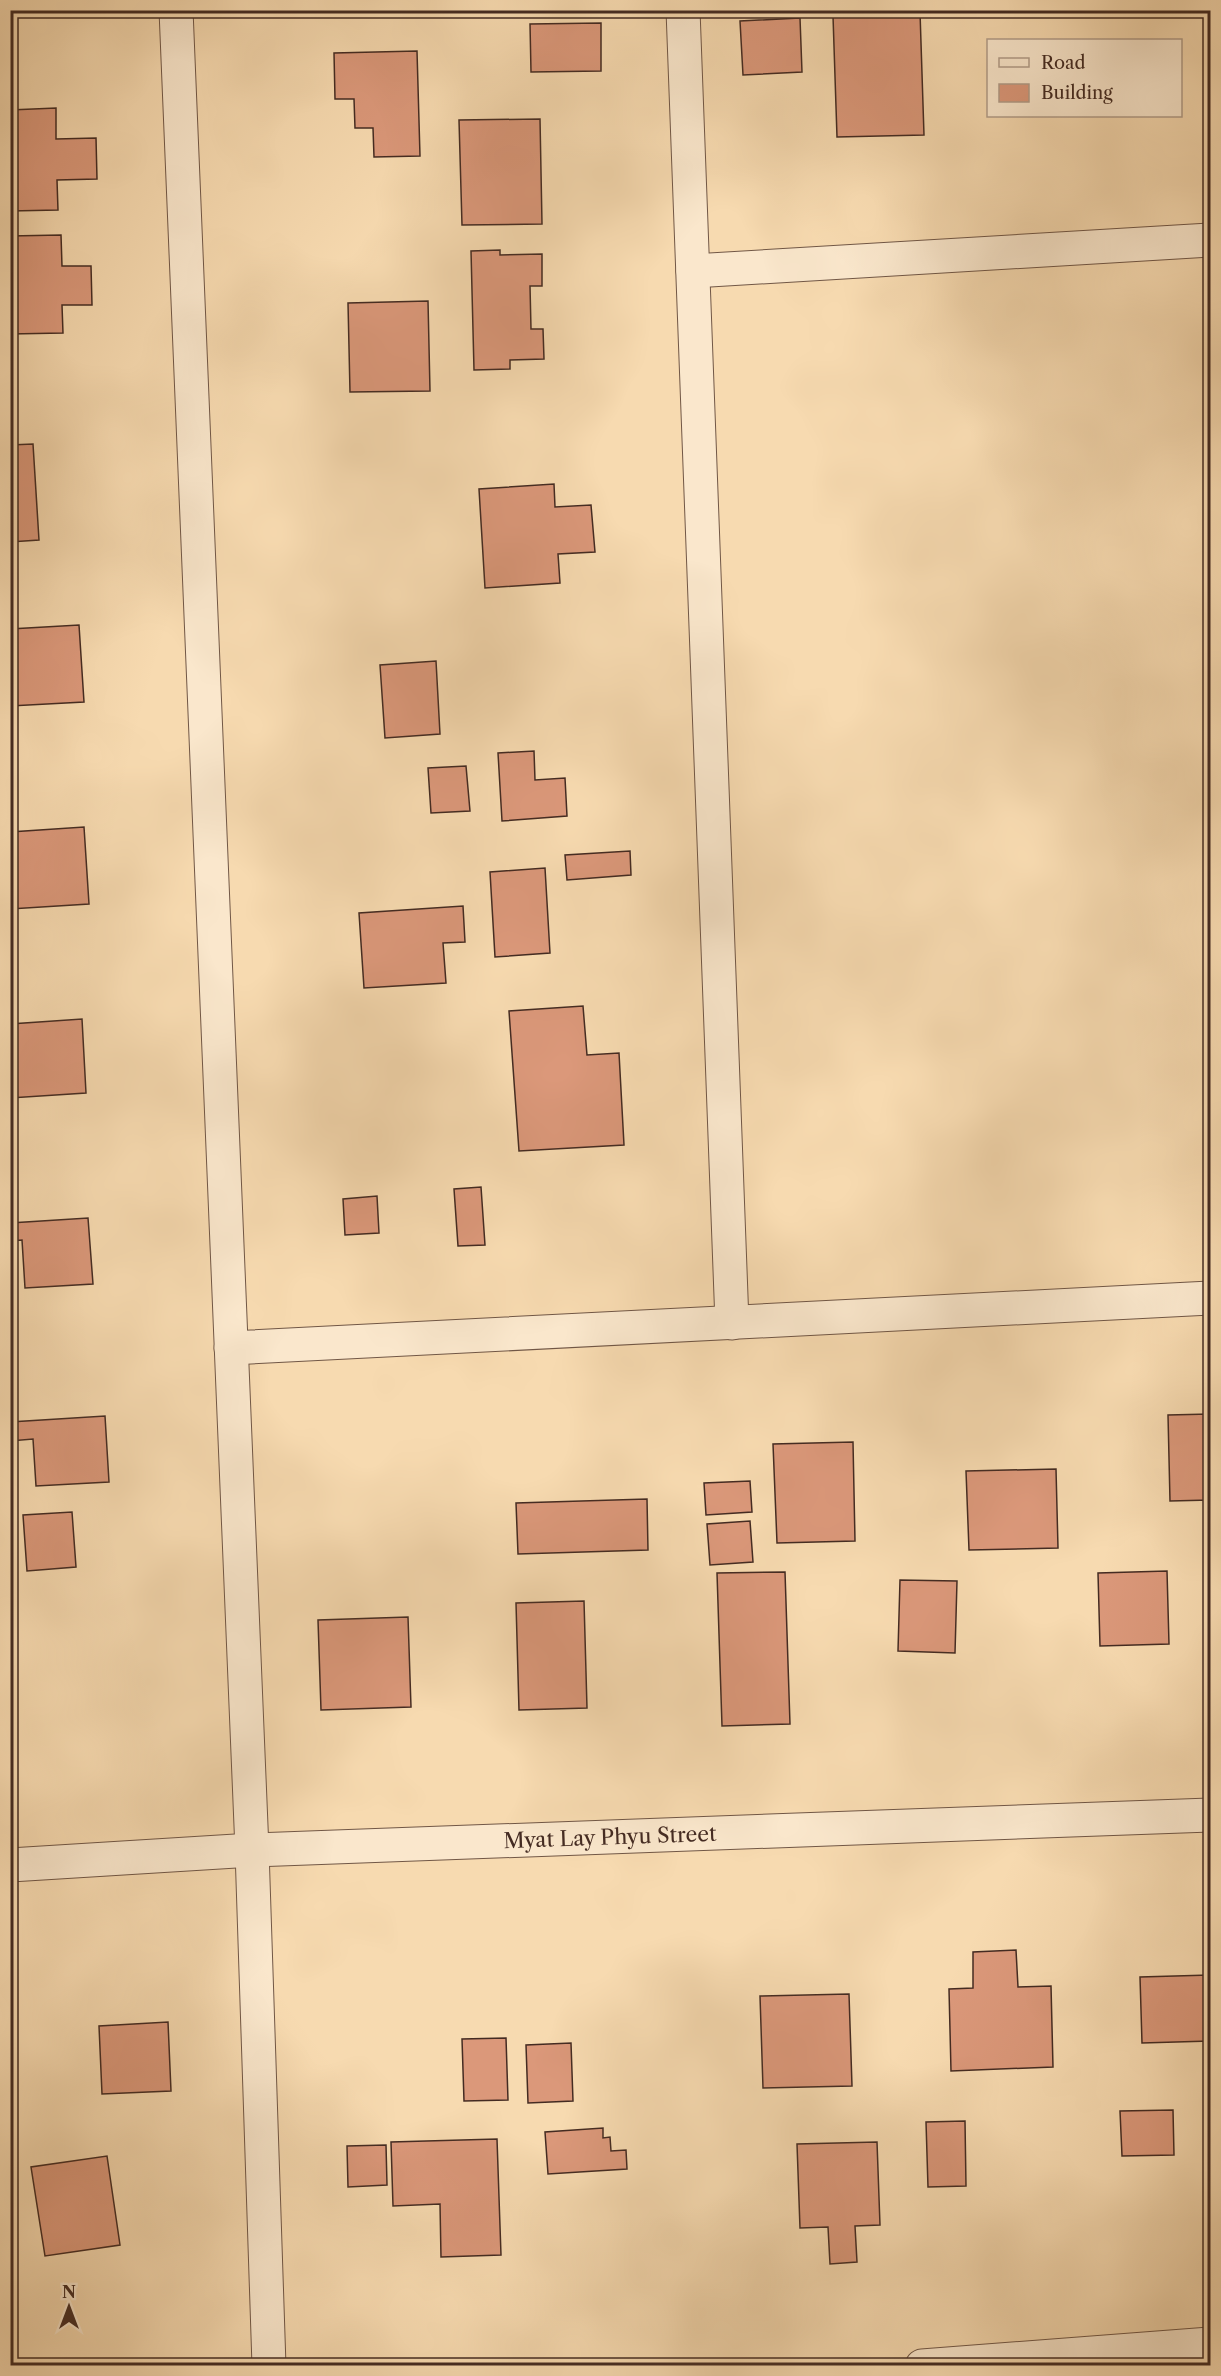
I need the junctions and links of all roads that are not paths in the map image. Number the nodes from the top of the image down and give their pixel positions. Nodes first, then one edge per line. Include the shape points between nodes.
1 (176, 10) edge
2 (683, 10) edge
3 (1210, 240) edge
4 (693, 272) junction
5 (1210, 1298) edge
6 (732, 1323) junction
7 (231, 1348) junction
8 (1210, 1815) edge
9 (252, 1850) junction
10 (10, 1865) edge
11 (1210, 2344) edge
12 (269, 2366) edge
13 (922, 2366) edge

1 - 7 street
2 - 4 street
3 - 4 street
4 - 6 street
5 - 6 street
6 - 7 street
7 - 9 street
8 - 9 street, Myat Lay Phyu Street
9 - 10 street, Myat Lay Phyu Street
9 - 12 street
11 - 13 street

